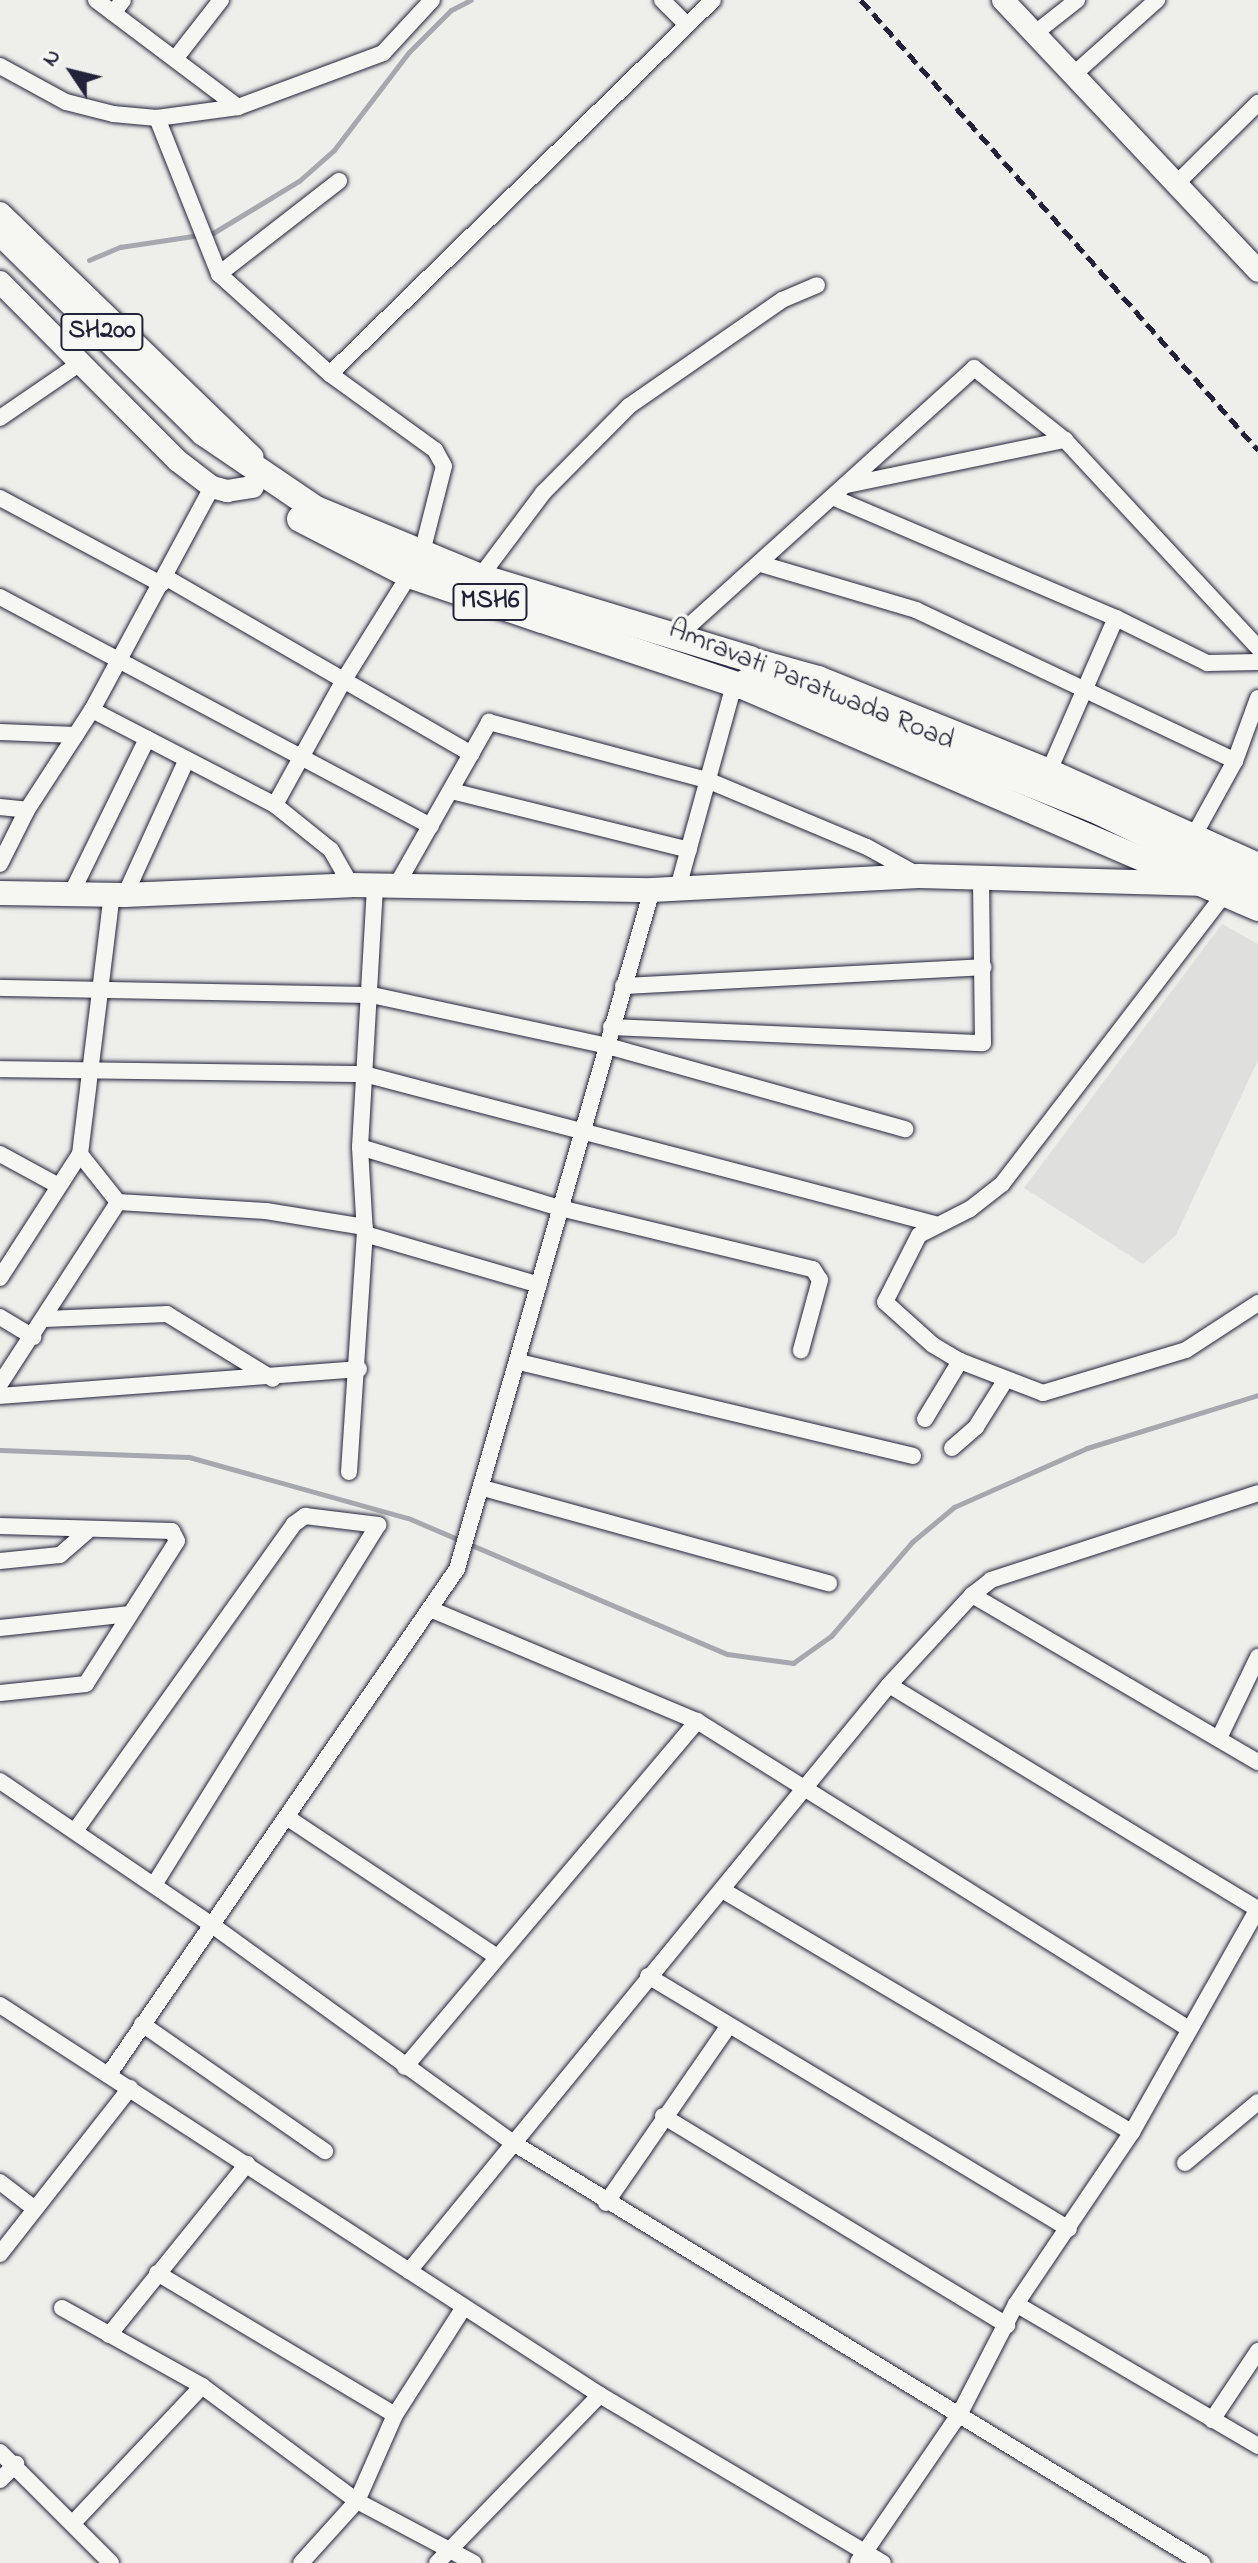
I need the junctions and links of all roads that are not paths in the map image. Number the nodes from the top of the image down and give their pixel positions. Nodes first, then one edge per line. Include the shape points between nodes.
1 (96, 0) edge
2 (221, 0) edge
3 (432, 0) edge
4 (662, 0) edge
5 (713, 0) edge
6 (1077, 0) edge
7 (1157, 0) edge
8 (1013, 3) edge
9 (118, 6) edge
10 (686, 24) junction
11 (1034, 34) junction
12 (175, 59) junction
13 (0, 66) edge
14 (1073, 75) junction
15 (1258, 103) edge
16 (238, 107) junction
17 (157, 118) junction
18 (339, 181) dead end
19 (1175, 185) junction
20 (0, 213) edge
21 (13, 234) edge
22 (0, 256) edge
23 (1258, 271) edge
24 (217, 272) junction
25 (0, 282) edge
26 (817, 285) dead end
27 (79, 364) junction
28 (330, 374) junction
29 (0, 418) edge
30 (199, 438) junction
31 (1065, 440) junction
32 (258, 481) junction
33 (845, 485) junction
34 (212, 487) junction
35 (832, 497) junction
36 (0, 498) edge
37 (761, 564) junction
38 (415, 566) junction
39 (480, 577) junction
40 (163, 580) junction
41 (0, 597) edge
42 (1116, 618) junction
43 (679, 635) junction
44 (1258, 648) edge
45 (119, 660) junction
46 (1258, 662) edge
47 (746, 676) junction
48 (345, 678) junction
49 (1084, 689) junction
50 (1258, 698) edge
51 (92, 710) junction
52 (0, 732) edge
53 (76, 735) junction
54 (147, 739) junction
55 (471, 754) junction
56 (187, 759) junction
57 (301, 760) junction
58 (1235, 761) junction
59 (1049, 771) junction
60 (707, 780) junction
61 (451, 791) junction
62 (275, 805) junction
63 (0, 807) edge
64 (27, 810) junction
65 (431, 826) junction
66 (1193, 837) junction
67 (689, 850) junction
68 (0, 864) edge
69 (1258, 865) edge
70 (919, 876) junction
71 (981, 878) junction
72 (374, 885) junction
73 (678, 888) junction
74 (1217, 888) junction
75 (1258, 888) edge
76 (652, 890) junction
77 (0, 893) edge
78 (71, 894) junction
79 (119, 894) junction
80 (1258, 909) edge
81 (983, 967) junction
82 (623, 986) junction
83 (0, 988) edge
84 (101, 990) junction
85 (372, 995) junction
86 (611, 1027) junction
87 (604, 1045) junction
88 (0, 1069) edge
89 (94, 1072) junction
90 (364, 1074) junction
91 (582, 1128) junction
92 (905, 1129) dead end
93 (360, 1147) junction
94 (0, 1154) edge
95 (80, 1154) junction
96 (59, 1186) junction
97 (118, 1202) junction
98 (560, 1208) junction
99 (935, 1224) junction
100 (365, 1230) junction
101 (0, 1278) edge
102 (539, 1285) junction
103 (1258, 1303) edge
104 (0, 1317) edge
105 (45, 1319) junction
106 (33, 1337) junction
107 (801, 1350) dead end
108 (960, 1361) junction
109 (519, 1362) junction
110 (359, 1369) junction
111 (273, 1379) junction
112 (1005, 1381) junction
113 (0, 1384) edge
114 (0, 1396) edge
115 (925, 1419) dead end
116 (952, 1448) dead end
117 (913, 1456) dead end
118 (349, 1472) dead end
119 (483, 1488) junction
120 (1258, 1493) edge
121 (0, 1526) edge
122 (86, 1532) junction
123 (0, 1561) edge
124 (829, 1583) dead end
125 (972, 1595) junction
126 (430, 1609) junction
127 (130, 1614) junction
128 (0, 1628) edge
129 (1258, 1657) edge
130 (889, 1685) junction
131 (0, 1693) edge
132 (697, 1721) junction
133 (1219, 1738) junction
134 (1258, 1762) edge
135 (0, 1781) edge
136 (804, 1792) junction
137 (288, 1818) junction
138 (75, 1831) junction
139 (154, 1885) junction
140 (724, 1891) junction
141 (1258, 1909) edge
142 (212, 1925) junction
143 (497, 1957) junction
144 (648, 1976) junction
145 (0, 2005) edge
146 (142, 2024) junction
147 (727, 2028) junction
148 (1189, 2029) junction
149 (405, 2067) junction
150 (109, 2074) junction
151 (130, 2088) junction
152 (1258, 2102) edge
153 (663, 2116) junction
154 (1132, 2132) junction
155 (510, 2141) junction
156 (325, 2151) dead end
157 (1185, 2163) dead end
158 (247, 2164) junction
159 (0, 2182) edge
160 (606, 2203) junction
161 (35, 2209) junction
162 (1069, 2229) junction
163 (0, 2254) edge
164 (409, 2271) junction
165 (157, 2273) junction
166 (1016, 2304) junction
167 (464, 2307) junction
168 (62, 2308) dead end
169 (1007, 2325) junction
170 (109, 2335) junction
171 (1258, 2351) edge
172 (202, 2386) junction
173 (600, 2395) junction
174 (960, 2413) junction
175 (395, 2415) junction
176 (1212, 2420) junction
177 (1258, 2446) edge
178 (0, 2452) edge
179 (16, 2464) junction
180 (0, 2480) edge
181 (357, 2501) junction
182 (74, 2522) junction
183 (449, 2550) junction
184 (860, 2558) edge
185 (111, 2563) edge
186 (301, 2563) edge
187 (437, 2563) edge
188 (474, 2563) edge
189 (883, 2563) edge
190 (1202, 2563) edge

1 - 9 street
2 - 12 street
3 - 16 street via 383,53
4 - 10 street
5 - 10 street
6 - 11 street
7 - 14 street
8 - 11 street
9 - 12 street
10 - 28 street
11 - 14 street
12 - 16 street
13 - 17 street via 66,102
14 - 19 street
15 - 19 street
16 - 17 street
17 - 24 street
18 - 24 street
19 - 23 street
20 - 21 street
21 - 30 main road, SH200
21 - 32 street via 244,447
22 - 30 main road, MSH6
24 - 28 street
25 - 27 street
26 - 39 street via 782,300 629,406 543,493
27 - 29 street
27 - 34 street
28 - 38 street via 444,466
30 - 32 main road, MSH6
31 - 33 street
31 - 33 street via 974,368
31 - 44 street
32 - 34 street via 227,491
32 - 38 main road, Amravati Paratwada Road / MSH6
33 - 35 street
34 - 40 street
35 - 37 street
35 - 42 street
36 - 40 street
37 - 43 street
37 - 49 street via 916,610
38 - 39 main road, Amravati Paratwada Road / MSH6
38 - 47 main road, Amravati Paratwada Road / MSH6
38 - 48 street
39 - 43 main road, Amravati Paratwada Road / MSH6
40 - 45 street
40 - 48 street
41 - 45 street
42 - 46 street via 1207,663
42 - 49 street
43 - 47 main road, Amravati Paratwada Road / MSH6
45 - 51 street
45 - 57 street
47 - 59 main road, MSH6 via 818,678
47 - 60 street
47 - 74 main road, Amravati Paratwada Road / MSH6
47 - 75 main road, Amravati Paratwada Road / MSH6 via 1091,808
48 - 55 street
48 - 57 street
49 - 58 street
49 - 59 street
50 - 58 street
51 - 53 street
51 - 54 street
52 - 53 street
53 - 64 street
54 - 56 street
54 - 78 street
55 - 60 street via 489,722
55 - 61 street
56 - 62 street
56 - 79 street
57 - 62 street
57 - 65 street
58 - 66 street
59 - 66 main road, MSH6
60 - 67 street
60 - 70 street via 867,847
61 - 65 street
61 - 67 street
62 - 72 street
63 - 64 street
64 - 68 street
65 - 72 street
66 - 69 main road, MSH6
67 - 73 street
70 - 71 main road
70 - 73 main road
71 - 74 main road
71 - 81 street
72 - 76 main road
72 - 79 main road
72 - 85 street
73 - 76 main road
74 - 80 main road, Amravati Paratwada Road / MSH6
74 - 99 street via 1002,1184 970,1209
76 - 82 street
77 - 78 main road
78 - 79 main road
79 - 84 street
81 - 82 street
81 - 86 street via 981,1044
82 - 86 street
83 - 84 street
84 - 85 street
84 - 89 street
85 - 87 street
85 - 90 street
86 - 87 street
87 - 91 street
87 - 92 street
88 - 89 street
89 - 90 street
89 - 95 street
90 - 91 street
90 - 93 street
91 - 98 street
91 - 99 street
93 - 98 street
93 - 100 street
94 - 96 street
95 - 96 street
95 - 97 street
96 - 101 street
97 - 100 street via 291,1213
97 - 105 street
98 - 102 street
98 - 107 street via 813,1269 820,1280
99 - 108 street via 919,1235 885,1302 933,1345
100 - 102 street
100 - 110 street
102 - 109 street
103 - 112 street via 1200,1344 1124,1370 1043,1393
104 - 106 street
105 - 106 street
105 - 111 street via 167,1314
106 - 113 street
108 - 112 street
108 - 115 street
109 - 117 street
109 - 119 street
110 - 111 street
110 - 118 street
111 - 114 street
112 - 116 street via 976,1427
119 - 124 street
119 - 126 street via 457,1569
120 - 125 street via 991,1580
121 - 122 street
122 - 123 street via 60,1555
122 - 127 street via 177,1535
125 - 130 street
125 - 133 street
126 - 132 street
126 - 137 street
127 - 128 street
127 - 131 street via 86,1684
129 - 133 street
130 - 136 street
130 - 141 street
132 - 136 street
132 - 143 street
133 - 134 street
135 - 138 street
136 - 140 street
136 - 148 street
137 - 142 street
137 - 143 street
138 - 139 street
138 - 139 street via 294,1524 305,1516 378,1525
139 - 142 street
140 - 144 street
140 - 154 street
141 - 148 street
142 - 146 street
142 - 149 street
143 - 149 street
144 - 147 street
144 - 155 street
145 - 150 street
146 - 150 street
146 - 156 street
147 - 153 street
147 - 162 street
148 - 154 street
149 - 155 street
150 - 151 street
151 - 158 street
151 - 161 street
152 - 157 street
153 - 160 street
153 - 169 street
154 - 162 street
155 - 160 street
155 - 164 street
158 - 164 street
158 - 165 street
159 - 161 street
160 - 174 street
161 - 163 street
162 - 166 street
164 - 167 street
165 - 170 street
165 - 175 street
166 - 169 street
166 - 176 street
167 - 173 street
167 - 175 street
168 - 170 street
169 - 174 street
170 - 172 street
171 - 176 street
172 - 181 street
172 - 182 street
173 - 183 street
173 - 184 street
174 - 184 street
174 - 190 street
175 - 181 street
176 - 177 street
178 - 179 street
179 - 180 street
179 - 182 street
181 - 183 street
181 - 186 street
182 - 185 street
183 - 187 street
183 - 188 street
184 - 189 street

